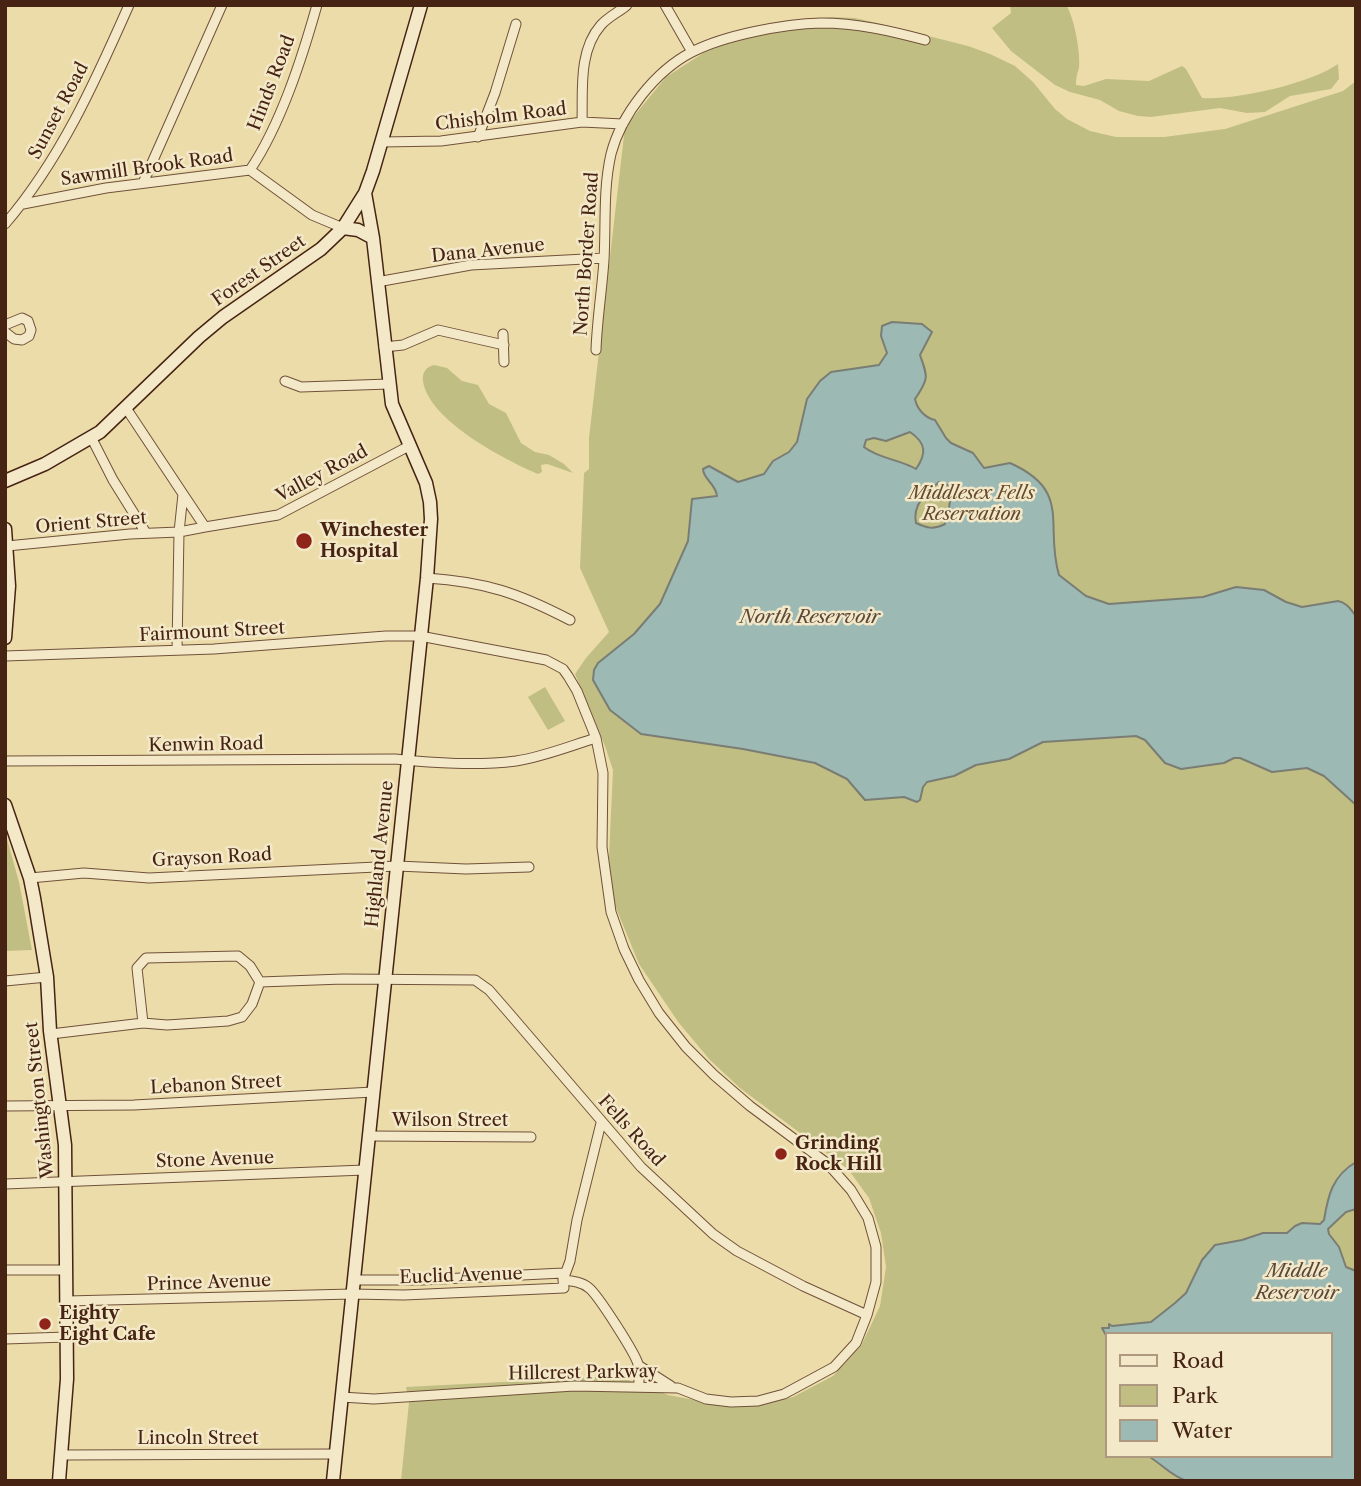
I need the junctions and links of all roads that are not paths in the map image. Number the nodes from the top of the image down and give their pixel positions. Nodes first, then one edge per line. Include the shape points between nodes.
1 (129, 5) edge
2 (222, 5) edge
3 (317, 5) edge
4 (421, 5) edge
5 (627, 5) edge
6 (665, 5) edge
7 (516, 24) dead end
8 (925, 40) dead end
9 (692, 52) junction
10 (582, 122) junction
11 (623, 124) junction
12 (478, 137) junction
13 (382, 142) junction
14 (250, 170) junction
15 (144, 183) junction
16 (365, 193) junction
17 (23, 204) junction
18 (5, 224) edge
19 (343, 228) junction
20 (373, 238) junction
21 (604, 258) junction
22 (377, 282) junction
23 (5, 325) edge
24 (5, 332) edge
25 (503, 334) dead end
26 (503, 345) junction
27 (384, 347) junction
28 (596, 350) dead end
29 (504, 362) dead end
30 (285, 381) dead end
31 (389, 384) junction
32 (126, 408) junction
33 (91, 438) junction
34 (408, 446) junction
35 (5, 481) edge
36 (183, 494) junction
37 (205, 527) junction
38 (5, 529) edge
39 (178, 532) junction
40 (146, 533) junction
41 (7, 546) edge
42 (427, 578) junction
43 (570, 620) dead end
44 (420, 636) junction
45 (5, 638) edge
46 (177, 650) junction
47 (5, 656) edge
48 (563, 669) joint
49 (596, 738) junction
50 (5, 761) edge
51 (408, 761) junction
52 (5, 805) edge
53 (397, 866) junction
54 (529, 867) dead end
55 (30, 878) junction
56 (47, 977) junction
57 (384, 979) junction
58 (5, 981) edge
59 (260, 982) junction
60 (143, 1023) junction
61 (51, 1034) junction
62 (373, 1092) junction
63 (60, 1105) junction
64 (5, 1106) edge
65 (601, 1123) junction
66 (369, 1136) junction
67 (531, 1138) dead end
68 (365, 1170) junction
69 (66, 1182) junction
70 (5, 1184) edge
71 (5, 1270) edge
72 (67, 1270) junction
73 (563, 1280) junction
74 (353, 1287) junction
75 (67, 1301) junction
76 (867, 1315) junction
77 (67, 1337) junction
78 (5, 1339) edge
79 (638, 1365) junction
80 (639, 1386) junction
81 (672, 1387) junction
82 (341, 1397) junction
83 (335, 1454) junction
84 (61, 1455) junction
85 (60, 1481) edge
86 (332, 1481) edge

1 - 17 street, Sunset Road via 88,96
2 - 15 street
3 - 14 street, Hinds Road via 276,122
4 - 13 main road, Forest Street
5 - 10 street via 608,18 593,37 584,62
6 - 9 street
7 - 12 street
8 - 9 street, North Border Road via 820,23 772,28
9 - 11 street, North Border Road via 654,83
10 - 11 street, Chisholm Road
10 - 12 street, Chisholm Road
11 - 21 street, North Border Road via 606,186
12 - 13 street, Chisholm Road
13 - 16 main road, Forest Street
14 - 15 street, Sawmill Brook Road
14 - 19 street, Sawmill Brook Road via 313,215
15 - 17 street, Sawmill Brook Road
16 - 19 main road, Forest Street
16 - 20 main road, Highland Avenue
17 - 18 street, Sunset Road
19 - 20 main road
19 - 32 main road, Forest Street via 321,249 223,317
20 - 22 main road, Highland Avenue
21 - 22 street, Dana Avenue via 471,265
21 - 28 street, North Border Road
22 - 27 main road, Highland Avenue
23 - 24 street via 24,319 31,330 22,340
25 - 26 street
26 - 27 street via 438,330
26 - 29 street
27 - 31 main road, Highland Avenue
30 - 31 street via 300,387
31 - 34 main road, Highland Avenue
32 - 33 main road, Forest Street
32 - 36 street
33 - 35 main road, Forest Street
33 - 40 street
34 - 37 street, Valley Road via 278,515
34 - 42 main road, Highland Avenue via 430,502
36 - 37 street
36 - 39 street
37 - 39 street, Valley Road
38 - 41 main road
39 - 40 street, Orient Street
39 - 46 street
40 - 41 street, Orient Street
41 - 45 main road
42 - 43 street via 503,590
42 - 44 main road, Highland Avenue
44 - 46 street, Fairmount Street
44 - 48 street, Fairmount Street via 545,660
44 - 51 main road, Highland Avenue
46 - 47 street, Fairmount Street
48 - 49 street, Hillcrest Parkway
49 - 51 street, Kenwin Road via 518,761
49 - 76 street, Hillcrest Parkway via 603,773 602,847 611,912 629,960 659,1013 687,1047 750,1106 828,1164 850,1190 868,1218 876,1247 876,1282
50 - 51 street, Kenwin Road
51 - 53 main road, Highland Avenue
52 - 55 main road, Washington Street
53 - 54 street, Grayson Road
53 - 55 street, Grayson Road via 149,878 84,873
53 - 57 main road, Highland Avenue
55 - 56 main road, Washington Street
56 - 58 street
56 - 61 main road, Washington Street
57 - 59 street, Fells Road
57 - 62 main road, Highland Avenue
57 - 65 street, Fells Road via 475,980 489,990
59 - 60 street via 242,1017
59 - 60 street via 238,956 146,957 137,968
60 - 61 street
61 - 63 main road, Washington Street
62 - 63 street, Lebanon Street
62 - 66 main road, Highland Avenue
63 - 64 street, Lebanon Street
63 - 69 main road, Washington Street
65 - 73 street
65 - 76 street, Fells Road via 664,1191 737,1251
66 - 67 street, Wilson Street
66 - 68 main road, Highland Avenue
68 - 69 street, Stone Avenue
68 - 74 main road, Highland Avenue
69 - 70 street, Stone Avenue
69 - 72 main road, Washington Street
71 - 72 street
72 - 75 main road, Washington Street
73 - 74 street, Euclid Avenue via 563,1273
73 - 74 street, Euclid Avenue via 564,1287 404,1296
73 - 79 street, Euclid Avenue via 590,1289 633,1349
74 - 75 street, Prince Avenue
74 - 82 main road, Highland Avenue
75 - 77 main road, Washington Street
76 - 81 street, Hillcrest Parkway via 856,1343 834,1367 784,1394 731,1402
77 - 78 street
77 - 84 main road, Washington Street
79 - 80 street, Euclid Avenue
79 - 81 street
80 - 81 street, Hillcrest Parkway
80 - 82 street, Hillcrest Parkway
82 - 83 main road, Highland Avenue
83 - 84 street, Lincoln Street
83 - 86 main road, Highland Avenue
84 - 85 main road, Washington Street

